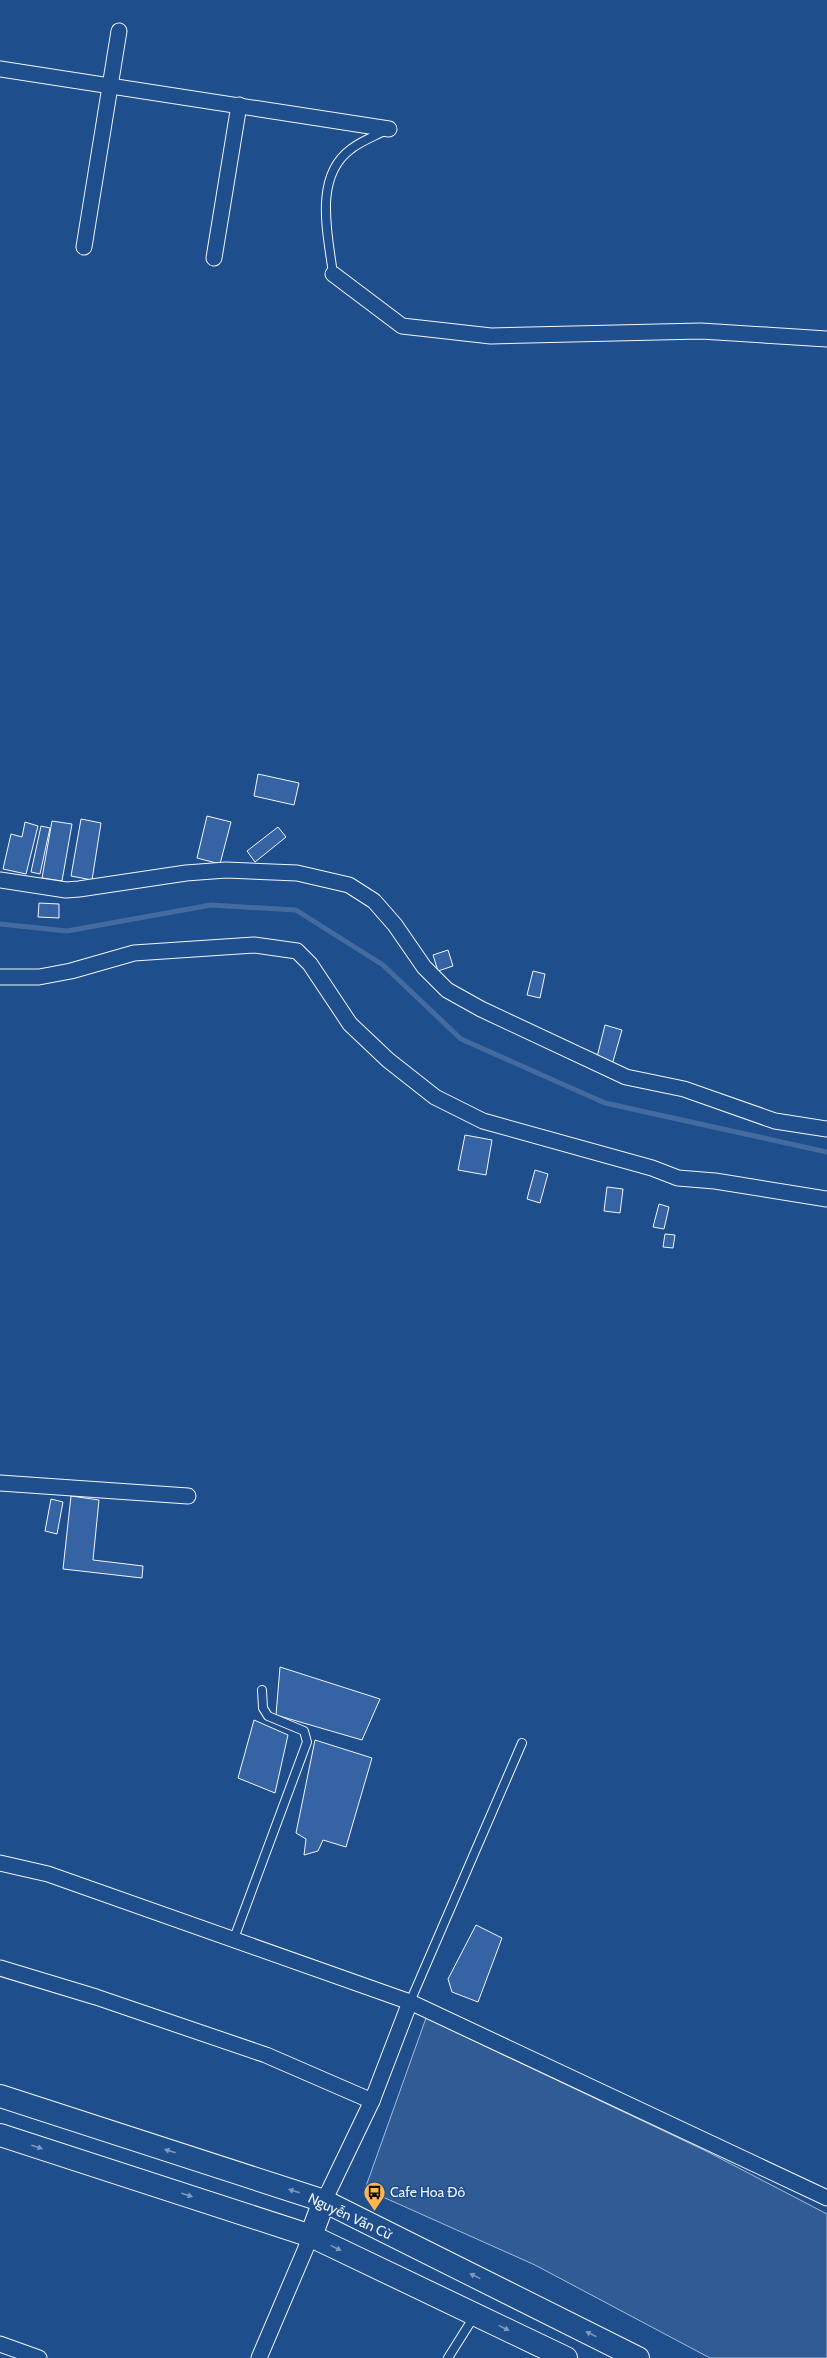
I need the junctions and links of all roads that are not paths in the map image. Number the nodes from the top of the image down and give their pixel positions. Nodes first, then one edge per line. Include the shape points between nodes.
1 (119, 31) dead end
2 (0, 69) edge
3 (111, 86) junction
4 (239, 105) junction
5 (389, 129) joint
6 (84, 248) dead end
7 (214, 258) dead end
8 (333, 274) joint
9 (827, 339) edge
10 (0, 880) edge
11 (0, 977) edge
12 (827, 1129) edge
13 (827, 1199) edge
14 (0, 1484) edge
15 (188, 1496) dead end
16 (262, 1690) dead end
17 (522, 1743) dead end
18 (0, 1863) edge
19 (233, 1941) junction
20 (0, 1968) edge
21 (410, 2002) junction
22 (0, 2096) edge
23 (372, 2101) junction
24 (0, 2134) edge
25 (827, 2198) edge
26 (324, 2201) junction
27 (311, 2236) junction
28 (476, 2315) junction
29 (0, 2344) edge
30 (624, 2355) edge
31 (39, 2358) edge
32 (259, 2358) edge
33 (448, 2358) edge
34 (566, 2358) edge

1 - 3 street
2 - 3 street
3 - 4 street
3 - 6 street
4 - 5 street
4 - 7 street
5 - 8 lane via 351,149 335,165 327,190 327,226
8 - 9 street via 402,326 491,336 701,331
10 - 12 street via 66,890 186,873 241,870 297,873 344,883 374,901 395,925 424,967 447,990 481,1009 626,1077 684,1089 775,1121
11 - 13 street via 39,977 71,971 134,953 254,945 297,951 310,964 350,1024 388,1060 435,1097 483,1121 652,1168 678,1178 715,1180
14 - 15 street
16 - 19 lane via 264,1712 304,1731 307,1742
17 - 21 lane
18 - 19 street via 48,1874
19 - 21 street
20 - 23 street via 96,1997 266,2055
21 - 23 street
21 - 25 street
26 -> 22 main road, Nguyễn Văn Cừ
23 - 26 street
24 -> 27 main road
26 - 27 main road
30 -> 26 main road, Nguyễn Văn Cừ
27 -> 28 main road
27 - 32 street
28 - 33 lane
28 -> 34 main road
29 - 31 street

